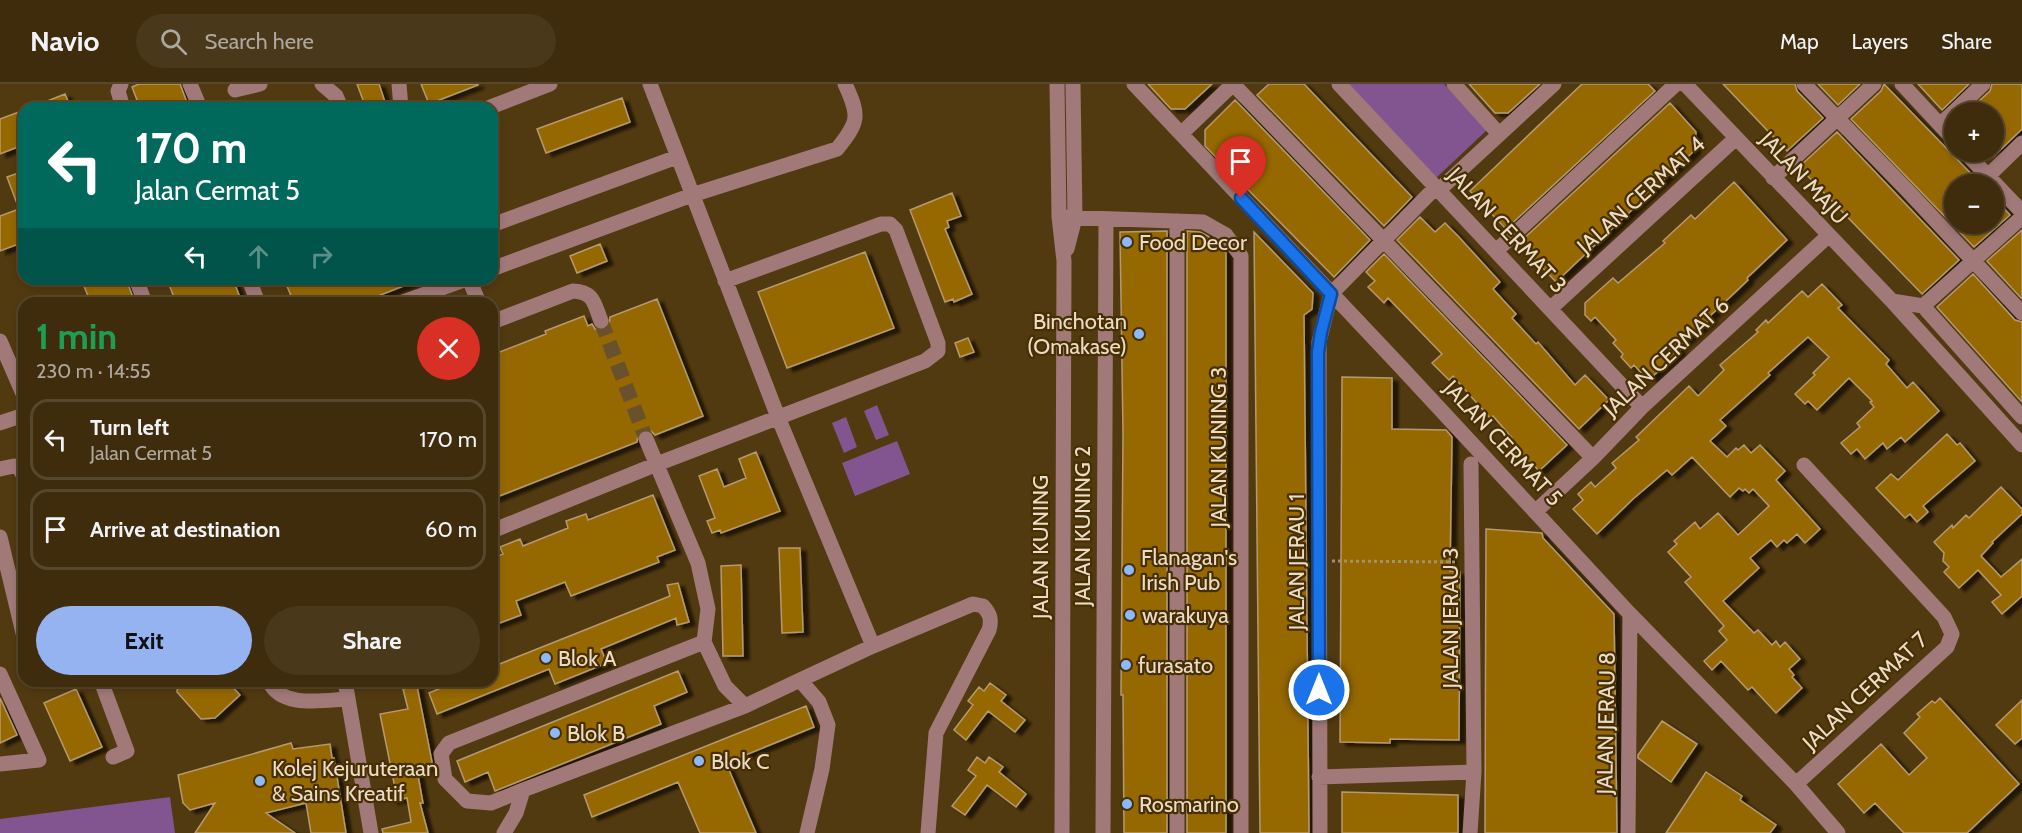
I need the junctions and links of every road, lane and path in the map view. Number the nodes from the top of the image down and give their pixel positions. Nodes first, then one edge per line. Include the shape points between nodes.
1 (121, 84) edge
2 (190, 84) edge
3 (260, 84) edge
4 (322, 84) edge
5 (399, 84) edge
6 (550, 84) edge
7 (650, 84) edge
8 (845, 84) edge
9 (1057, 84) edge
10 (1073, 84) edge
11 (1134, 84) edge
12 (1233, 84) edge
13 (1339, 84) edge
14 (1454, 84) edge
15 (1554, 84) edge
16 (1676, 84) edge
17 (1685, 84) edge
18 (1804, 84) edge
19 (1874, 84) edge
20 (1902, 84) edge
21 (1983, 84) edge
22 (235, 90) dead end
23 (121, 102) edge
24 (198, 102) edge
25 (338, 102) edge
26 (400, 102) edge
27 (498, 104) edge
28 (1836, 118) junction
29 (1941, 125) junction
30 (1944, 128) edge
31 (1181, 134) junction
32 (1499, 134) junction
33 (1736, 138) junction
34 (2022, 143) edge
35 (677, 157) junction
36 (1975, 162) edge
37 (1986, 174) edge
38 (1990, 174) edge
39 (1773, 178) junction
40 (1437, 189) junction
41 (2004, 193) edge
42 (692, 195) junction
43 (2022, 212) edge
44 (2022, 217) edge
45 (1067, 218) junction
46 (1106, 219) junction
47 (1177, 221) junction
48 (498, 223) edge
49 (1828, 236) junction
50 (1383, 241) junction
51 (1496, 251) junction
52 (1973, 260) junction
53 (498, 267) edge
54 (725, 280) junction
55 (437, 285) edge
56 (1331, 294) junction
57 (412, 297) edge
58 (1892, 301) junction
59 (1923, 306) junction
60 (1550, 309) junction
61 (2022, 313) edge
62 (498, 320) edge
63 (601, 321) tunnel mouth
64 (0, 341) edge
65 (18, 382) edge
66 (1642, 407) junction
67 (18, 417) edge
68 (778, 417) junction
69 (2022, 417) edge
70 (0, 423) edge
71 (646, 438) tunnel mouth
72 (2022, 445) edge
73 (1593, 458) junction
74 (657, 464) junction
75 (1472, 464) dead end
76 (1804, 465) dead end
77 (18, 468) edge
78 (0, 469) edge
79 (1535, 512) junction
80 (498, 529) edge
81 (0, 537) edge
82 (1319, 560) junction
83 (1472, 562) junction
84 (18, 613) edge
85 (1630, 614) junction
86 (704, 642) junction
87 (873, 646) junction
88 (0, 674) edge
89 (800, 680) junction
90 (103, 687) edge
91 (272, 687) edge
92 (346, 687) edge
93 (348, 699) junction
94 (745, 706) junction
95 (113, 758) dead end
96 (0, 764) edge
97 (1474, 772) junction
98 (1319, 777) junction
99 (1796, 784) junction
100 (523, 790) junction
101 (371, 833) edge
102 (504, 833) edge
103 (807, 833) edge
104 (928, 833) edge
105 (1062, 833) edge
106 (1103, 833) edge
107 (1177, 833) edge
108 (1240, 833) edge
109 (1320, 833) edge
110 (1470, 833) edge
111 (1628, 833) edge
112 (1838, 833) edge

1 - 23 street via 118,91
2 - 24 street
3 - 22 street
4 - 25 street
5 - 26 street
6 - 27 street
7 - 35 street
8 - 42 street via 856,106 853,129 837,149
9 - 45 street, JALAN KUNING
10 - 45 street, JALAN KUNING
11 - 31 street, JALAN CERMAT 5
12 - 31 street
12 - 50 street
13 - 40 street, JALAN CERMAT 3
14 - 32 street
15 - 32 street
16 - 51 street
17 - 33 street, JALAN MAJU
18 - 28 street
19 - 28 street
20 - 29 street
21 - 29 street
28 - 39 street
28 - 52 street
29 - 30 street
31 - 56 street, JALAN CERMAT 5
32 - 40 street
33 - 39 street, JALAN MAJU
33 - 60 street, JALAN CERMAT 4
34 - 38 street
35 - 42 street
35 - 48 street
36 - 37 street
39 - 49 street, JALAN MAJU
40 - 50 street
40 - 51 street, JALAN CERMAT 3
41 - 43 street
42 - 53 street
42 - 54 street
44 - 52 street
45 - 46 street, JALAN KUNING 3
45 - 105 street, JALAN KUNING
46 - 47 street, JALAN KUNING 3
46 - 106 street, JALAN KUNING 2
47 - 107 street
47 - 108 street, JALAN KUNING 3 via 1203,222 1226,236 1241,256
49 - 58 street, JALAN MAJU
49 - 66 street, JALAN CERMAT 6
50 - 56 street
50 - 73 street
51 - 60 street, JALAN CERMAT 3
52 - 59 street
52 - 61 street
54 - 68 street
54 - 68 street via 881,224 890,224 896,230 938,343 935,355
55 - 57 street
56 - 79 street, JALAN CERMAT 5
56 - 82 street, JALAN JERAU 1 via 1319,342
58 - 59 street
58 - 72 street, JALAN MAJU
59 - 69 street
60 - 66 street, JALAN CERMAT 3
62 - 63 street via 573,291 584,291 592,298
64 - 65 street
66 - 73 street, JALAN CERMAT 6
67 - 70 street
68 - 74 street
68 - 87 street
71 - 74 street
73 - 79 street, JALAN CERMAT 6
74 - 80 street
74 - 86 street via 698,564 708,609
75 - 83 street, JALAN JERAU 3
76 - 99 street, JALAN CERMAT 7 via 1944,617 1952,634 1947,647
77 - 78 street
79 - 85 street, JALAN CERMAT 5
81 - 84 street
82 - 83 path
82 - 98 street, JALAN JERAU 1
83 - 97 street, JALAN JERAU 3
85 - 99 street, JALAN CERMAT 5
85 - 111 street, JALAN JERAU 8
86 - 94 street via 725,686
86 - 100 street via 449,743 441,754 445,779 467,801 491,802
87 - 89 street
87 - 104 street via 973,604 983,606 990,614 989,630 936,733
88 - 96 street via 39,760
89 - 94 street
89 - 103 street via 819,702 828,725
90 - 95 street via 127,751
91 - 93 street via 299,701
92 - 93 street
93 - 101 street
94 - 100 street
97 - 98 street
97 - 110 street, JALAN JERAU 3
98 - 109 street, JALAN JERAU 1
99 - 112 street, JALAN CERMAT 5
100 - 102 street

